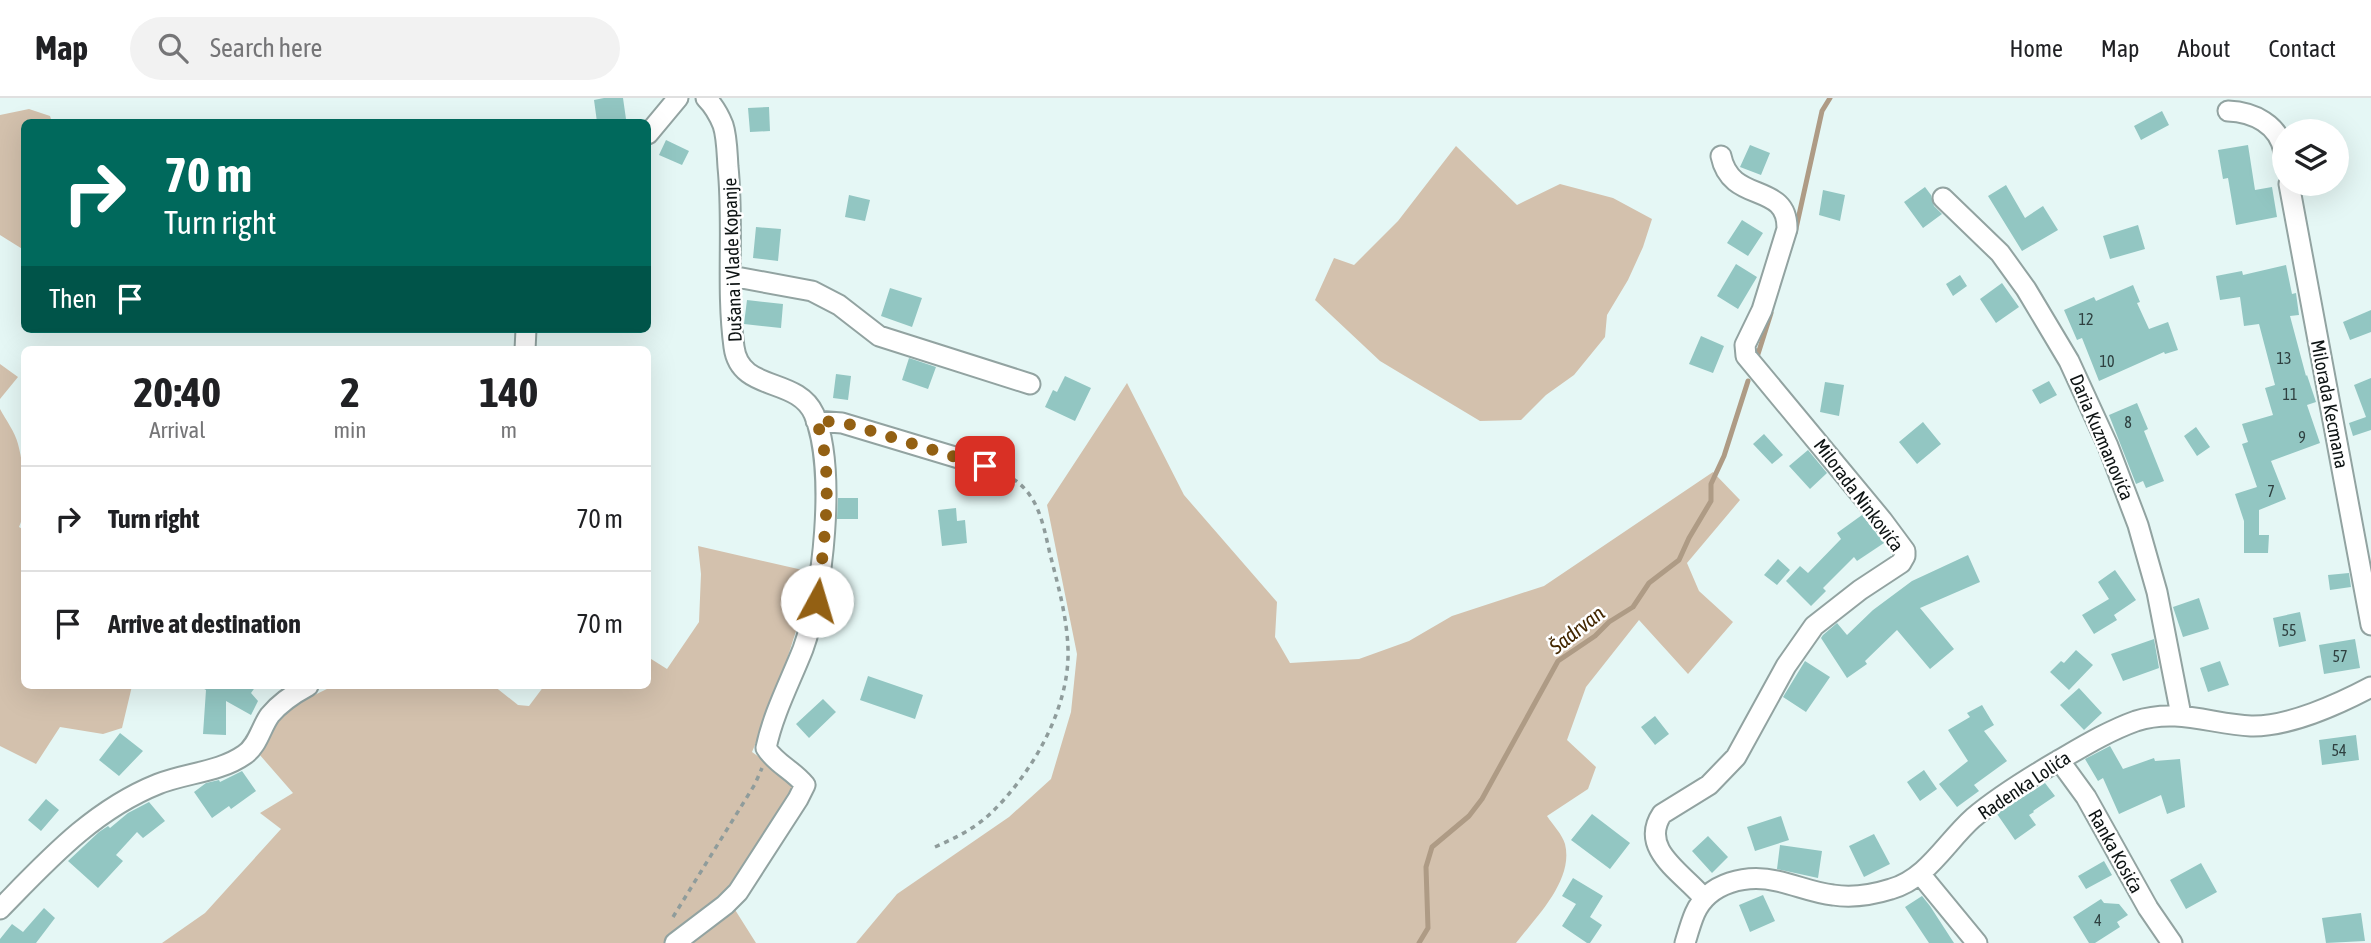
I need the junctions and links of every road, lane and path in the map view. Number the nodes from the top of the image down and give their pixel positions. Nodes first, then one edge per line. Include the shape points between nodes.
1 (678, 98) edge
2 (706, 98) edge
3 (2228, 111) dead end
4 (2272, 128) edge
5 (651, 130) edge
6 (1721, 156) dead end
7 (2291, 196) edge
8 (1943, 198) dead end
9 (731, 276) junction
10 (1030, 384) dead end
11 (816, 421) junction
12 (985, 466) joint
13 (2371, 625) edge
14 (2371, 687) edge
15 (303, 689) edge
16 (2180, 715) junction
17 (770, 754) junction
18 (2059, 760) junction
19 (935, 847) dead end
20 (1921, 875) junction
21 (1702, 901) junction
22 (0, 909) edge
23 (673, 917) dead end
24 (675, 943) edge
25 (1685, 943) edge
26 (1977, 943) edge
27 (2172, 943) edge

1 - 5 street
2 - 9 street, Dušana i Vlade Kopanje via 724,127 731,197
3 - 4 street via 2254,116
6 - 21 street, Milorada Ninkovića via 1730,179 1776,201 1787,219 1762,310 1745,345 1746,356 1882,520 1905,556 1814,626 1786,666 1736,757 1709,785 1658,820 1657,850
7 - 13 street, Milorada Kecmana
8 - 16 street, Daria Kuzmanovića via 2000,253 2026,289 2069,361 2108,446 2138,524 2157,592
9 - 10 street via 811,291 831,299 879,336
9 - 11 street, Dušana i Vlade Kopanje via 734,349 740,366 793,393 813,411
11 - 12 street via 842,422
11 - 17 street, Dušana i Vlade Kopanje via 824,452 826,493 817,601 769,737 766,748
12 - 19 path via 1021,484 1041,513 1062,603 1068,648 1066,679 1056,714 1029,769 990,814
14 - 16 street, Radenka Lolića via 2330,707 2264,726
15 - 22 street via 271,714 244,755 159,783 102,814 45,860
16 - 18 street, Radenka Lolića via 2135,722
17 - 23 path
17 - 24 street via 804,785 798,800 738,892
18 - 20 street, Radenka Lolića via 1970,821
18 - 27 street, Ranka Kosića via 2087,797
20 - 21 street, Radenka Lolića via 1891,890 1852,896 1773,880 1741,880 1721,886
20 - 26 street
21 - 25 street

